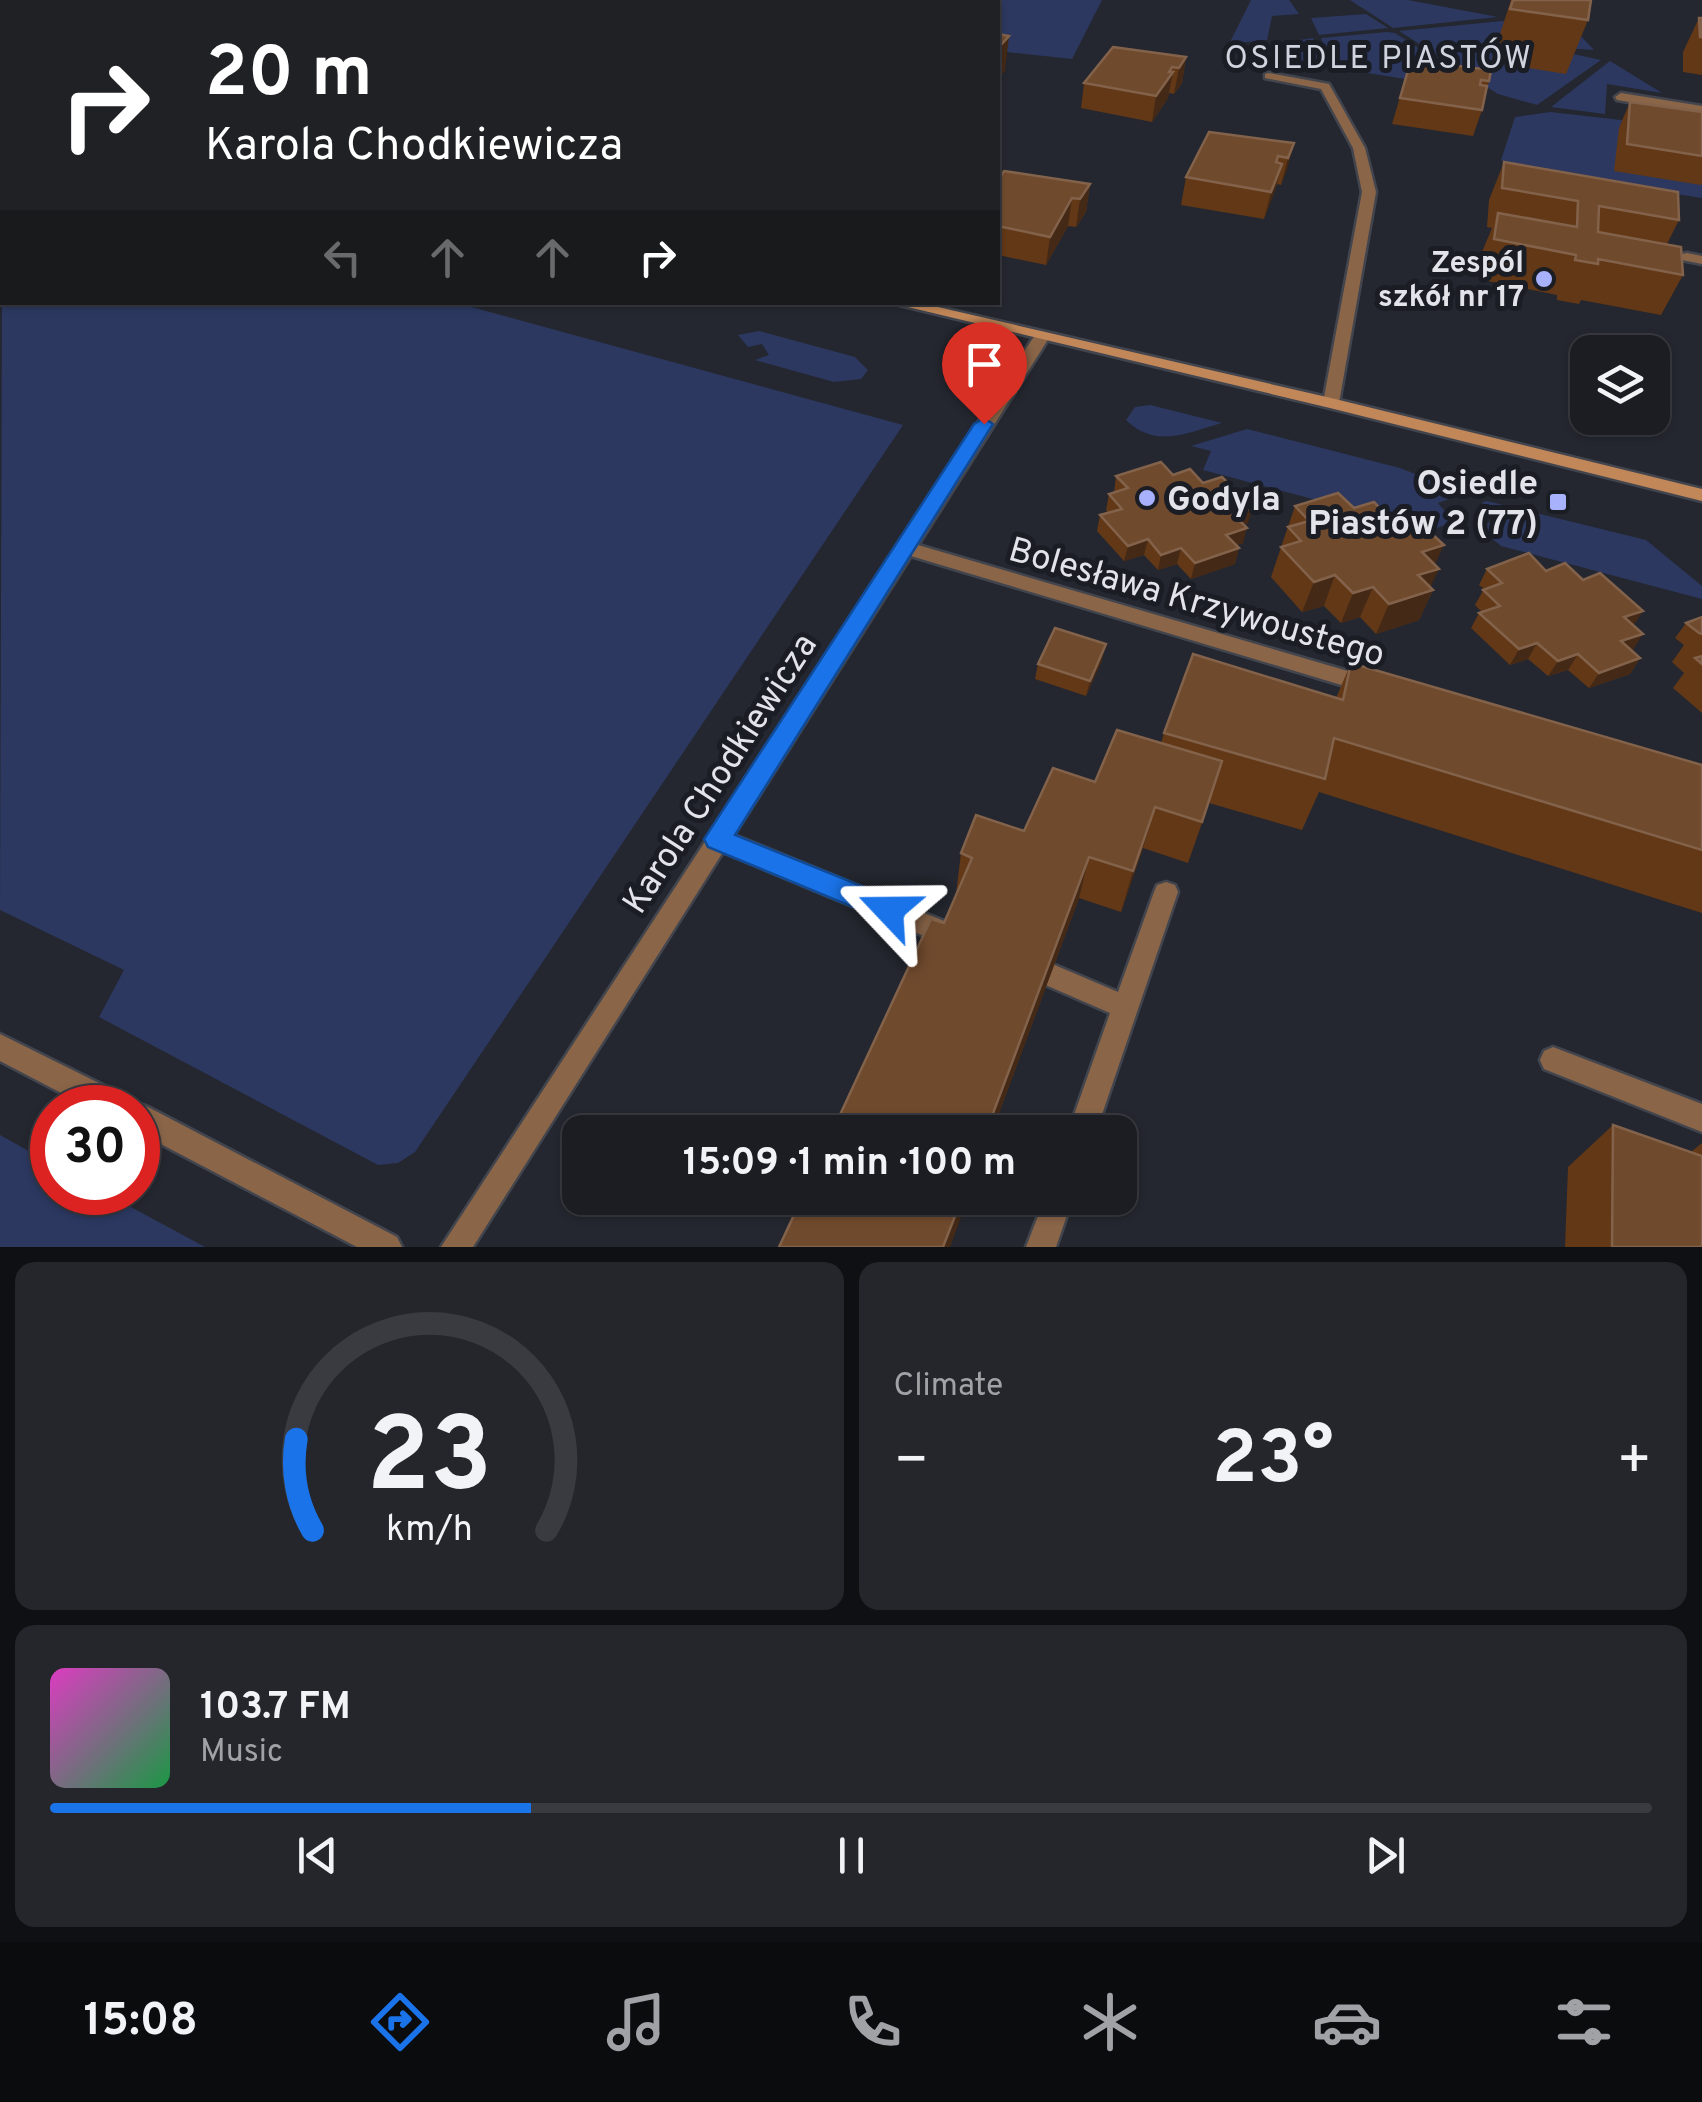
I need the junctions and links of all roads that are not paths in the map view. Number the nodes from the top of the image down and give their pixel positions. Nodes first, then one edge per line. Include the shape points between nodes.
1 (1269, 76) dead end
2 (1620, 97) dead end
3 (1702, 110) edge
4 (906, 305) edge
5 (1041, 338) junction
6 (1331, 403) junction
7 (1702, 495) edge
8 (905, 548) junction
9 (1383, 689) edge
10 (718, 839) junction
11 (1166, 892) dead end
12 (952, 936) edge
13 (1050, 976) edge
14 (1125, 1007) junction
15 (0, 1046) edge
16 (1553, 1060) dead end
17 (75, 1085) edge
18 (1088, 1115) edge
19 (1702, 1118) edge
20 (160, 1128) edge
21 (1052, 1215) edge
22 (387, 1247) edge
23 (456, 1247) edge
24 (1041, 1247) edge

1 - 6 street via 1324,86 1360,148 1369,192
2 - 3 street
4 - 5 street
5 - 6 street
5 - 8 street, Karola Chodkiewicza
6 - 7 street
8 - 9 street, Bolesława Krzywoustego
8 - 10 street, Karola Chodkiewicza
10 - 12 street
10 - 23 street, Karola Chodkiewicza
11 - 14 street
13 - 14 street
14 - 18 street
15 - 17 street
16 - 19 street
20 - 22 street
21 - 24 street

